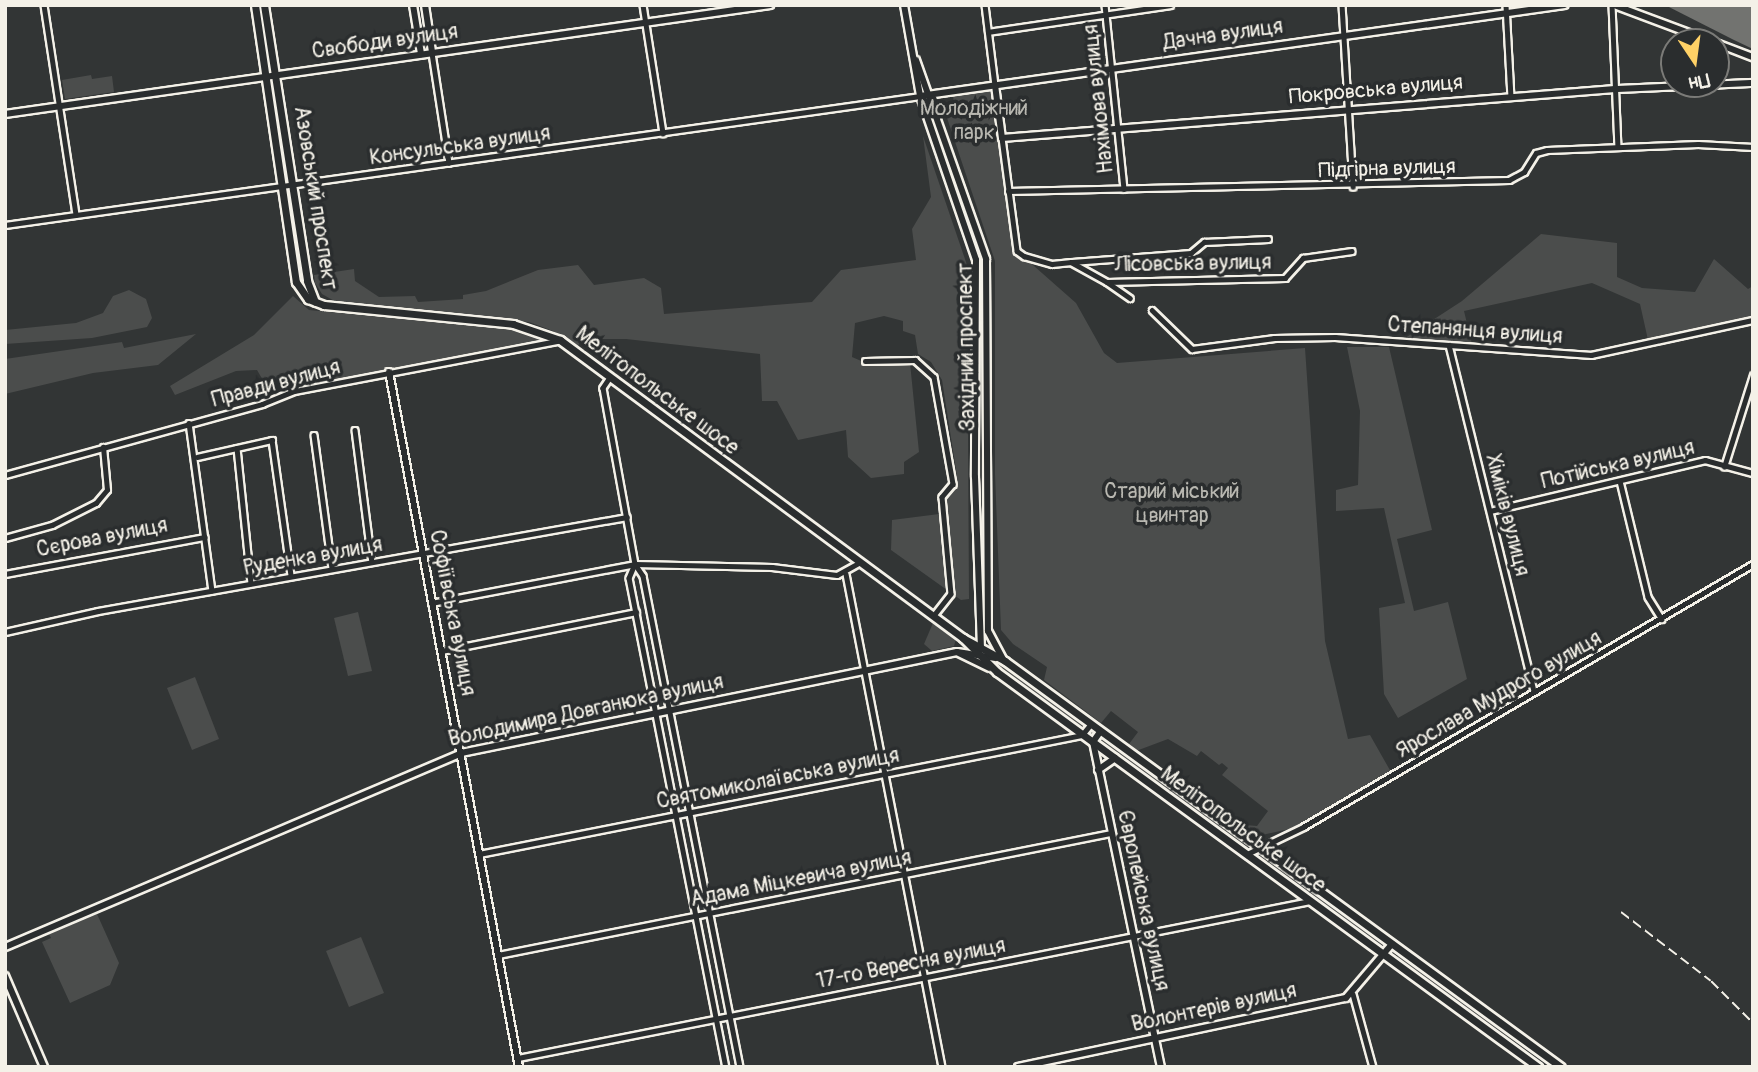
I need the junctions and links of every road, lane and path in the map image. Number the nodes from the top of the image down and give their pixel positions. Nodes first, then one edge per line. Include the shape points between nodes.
1 (44, 5) edge
2 (255, 5) edge
3 (264, 5) edge
4 (413, 5) edge
5 (425, 5) edge
6 (643, 5) edge
7 (770, 5) edge
8 (904, 5) edge
9 (985, 5) edge
10 (1105, 5) edge
11 (1170, 5) edge
12 (1342, 5) edge
13 (1565, 5) edge
14 (1613, 5) edge
15 (1506, 9) edge
16 (1106, 14) junction
17 (646, 23) junction
18 (1675, 28) edge
19 (988, 32) junction
20 (1344, 36) junction
21 (909, 41) junction
22 (1730, 49) edge
23 (432, 52) junction
24 (421, 54) junction
25 (1753, 57) edge
26 (1113, 68) junction
27 (277, 75) junction
28 (266, 76) junction
29 (1753, 83) edge
30 (995, 85) junction
31 (1615, 89) junction
32 (928, 95) junction
33 (919, 96) junction
34 (1511, 97) junction
35 (60, 106) junction
36 (1348, 110) junction
37 (5, 114) edge
38 (1120, 129) junction
39 (663, 133) junction
40 (1002, 138) junction
41 (1618, 147) junction
42 (1753, 147) edge
43 (449, 163) junction
44 (293, 185) junction
45 (282, 187) junction
46 (1353, 187) junction
47 (1124, 189) junction
48 (1008, 191) junction
49 (76, 215) junction
50 (5, 225) edge
51 (1268, 239) dead end
52 (1352, 251) dead end
53 (1071, 262) junction
54 (1107, 282) junction
55 (1130, 298) dead end
56 (316, 302) junction
57 (1152, 310) dead end
58 (1753, 320) edge
59 (560, 340) junction
60 (1449, 345) junction
61 (865, 361) dead end
62 (390, 372) junction
63 (1753, 375) edge
64 (609, 379) junction
65 (190, 423) junction
66 (355, 430) dead end
67 (314, 435) dead end
68 (103, 447) junction
69 (237, 448) junction
70 (197, 457) junction
71 (1724, 467) junction
72 (1753, 473) edge
73 (5, 475) edge
74 (1619, 481) junction
75 (1490, 511) junction
76 (627, 517) junction
77 (205, 537) junction
78 (5, 538) edge
79 (422, 555) junction
80 (372, 562) junction
81 (859, 563) junction
82 (635, 564) junction
83 (1753, 564) edge
84 (332, 569) junction
85 (5, 574) edge
86 (846, 574) junction
87 (291, 576) junction
88 (251, 583) junction
89 (212, 590) junction
90 (431, 603) junction
91 (636, 612) junction
92 (933, 617) junction
93 (1662, 619) junction
94 (978, 630) junction
95 (5, 632) edge
96 (971, 644) junction
97 (981, 650) junction
98 (441, 651) junction
99 (957, 652) junction
100 (1004, 661) junction
101 (865, 671) junction
102 (997, 672) junction
103 (1534, 692) junction
104 (671, 710) junction
105 (656, 713) junction
106 (1090, 725) junction
107 (1100, 732) junction
108 (1083, 735) junction
109 (1093, 742) junction
110 (461, 753) junction
111 (1115, 758) junction
112 (1098, 769) junction
113 (884, 774) junction
114 (691, 813) junction
115 (676, 816) junction
116 (1111, 834) junction
117 (1259, 848) junction
118 (479, 853) junction
119 (1246, 855) junction
120 (904, 874) junction
121 (1311, 901) junction
122 (710, 913) junction
123 (696, 916) junction
124 (1132, 936) junction
125 (1392, 944) junction
126 (5, 947) edge
127 (1384, 954) junction
128 (498, 955) junction
129 (5, 976) edge
130 (925, 978) junction
131 (1353, 994) junction
132 (730, 1016) junction
133 (716, 1019) junction
134 (1153, 1039) junction
135 (518, 1058) junction
136 (1556, 1066) edge
137 (44, 1067) edge
138 (519, 1067) edge
139 (726, 1067) edge
140 (740, 1067) edge
141 (942, 1067) edge
142 (1018, 1067) edge
143 (1161, 1067) edge
144 (1373, 1067) edge
145 (1538, 1067) edge

1 - 35 street
2 - 28 main road, Азовський проспект
3 - 27 main road, Азовський проспект
4 - 24 main road
5 - 23 main road
6 - 17 street
7 - 17 main road, Свободи вулиця
8 - 21 main road, Західний проспект
9 - 19 street
10 - 16 street, Нахімова вулиця
11 - 16 street
12 - 20 street
13 - 15 main road, Дачна вулиця
14 - 18 main road
14 - 31 street
15 - 20 main road, Дачна вулиця
15 - 34 street
16 - 19 street
16 - 26 street, Нахімова вулиця
17 - 23 main road, Свободи вулиця
17 - 39 street
19 - 30 street
20 - 26 main road, Дачна вулиця
20 - 36 street
21 - 32 main road, Західний проспект
21 - 33 main road, Західний проспект
22 - 25 main road
23 - 24 main road, Свободи вулиця
23 - 43 street
24 - 27 main road, Свободи вулиця
26 - 30 main road, Дачна вулиця
26 - 38 street, Нахімова вулиця
27 - 28 main road, Свободи вулиця
27 - 44 main road, Азовський проспект
28 - 35 main road, Свободи вулиця
28 - 45 main road, Азовський проспект
29 - 31 main road, Покровська вулиця
30 - 32 main road, Дачна вулиця
30 - 40 main road
31 - 34 main road, Покровська вулиця
31 - 41 street
32 - 33 main road, Дачна вулиця
32 - 100 main road, Західний проспект via 986,259 988,631
33 - 39 street, Консульська вулиця
33 - 94 main road, Західний проспект via 976,260
34 - 36 main road, Покровська вулиця
35 - 37 main road, Свободи вулиця
35 - 49 street
36 - 38 main road, Покровська вулиця
36 - 46 street
38 - 40 main road, Покровська вулиця
38 - 47 street, Нахімова вулиця
39 - 43 street, Консульська вулиця
40 - 48 street
41 - 42 street, Підгірна вулиця
41 - 46 street, Підгірна вулиця via 1536,153 1524,172 1509,180
43 - 44 street, Консульська вулиця
44 - 45 street, Консульська вулиця
44 - 56 main road, Азовський проспект via 307,281
45 - 49 street, Консульська вулиця
45 - 56 main road, Азовський проспект via 296,282
46 - 47 street, Підгірна вулиця
47 - 48 street, Підгірна вулиця
48 - 53 street, Лісовська вулиця via 1017,251 1052,264
49 - 50 street, Консульська вулиця
51 - 53 street, Лісовська вулиця via 1204,242 1191,253
52 - 54 street, Лісовська вулиця via 1303,258 1285,278
53 - 54 street, Лісовська вулиця
54 - 55 street
56 - 59 main road, Мелітопольське шосе via 513,324
57 - 60 street, Степанянця вулиця via 1192,349 1274,338
58 - 60 street, Степанянця вулиця via 1591,355
59 - 62 street, Правди вулиця
59 - 64 main road, Мелітопольське шосе
60 - 75 street, Хіміків вулиця
61 - 92 street via 915,359 934,377 953,484 942,497 951,594
62 - 65 street, Правди вулиця via 298,390
62 - 79 main road, Софіївська вулиця
63 - 71 street
64 - 76 street via 603,388
64 - 81 main road, Мелітопольське шосе
65 - 68 street, Правди вулиця
65 - 70 street
66 - 80 street
67 - 84 street
68 - 73 street, Правди вулиця
68 - 78 street via 107,489 96,503 52,525
69 - 70 street
69 - 87 street via 272,440
69 - 88 street
70 - 77 street
71 - 72 street, Потійська вулиця
71 - 74 street, Потійська вулиця via 1704,460
74 - 75 street, Потійська вулиця
74 - 93 street via 1648,597
75 - 103 street, Хіміків вулиця
76 - 79 street, Руденка вулиця
76 - 82 street
77 - 85 street, Сєрова вулиця
77 - 89 street
79 - 80 street, Руденка вулиця
79 - 90 main road, Софіївська вулиця
80 - 84 street, Руденка вулиця
81 - 86 street
81 - 92 main road, Мелітопольське шосе
82 - 86 street
82 - 90 street
82 - 91 street via 629,578
82 - 104 street via 643,576
83 - 93 street, Ярослава Мудрого вулиця
84 - 87 street, Руденка вулиця
86 - 101 street
87 - 88 street, Руденка вулиця
88 - 89 street, Руденка вулиця
89 - 95 street, Руденка вулиця
90 - 98 main road, Софіївська вулиця
91 - 98 street
91 - 105 street
92 - 96 main road, Мелітопольське шосе
93 - 103 street, Ярослава Мудрого вулиця
94 - 96 main road
94 - 97 main road
96 - 97 main road, Мелітопольське шосе
96 - 99 main road
97 - 99 main road
97 - 100 main road, Мелітопольське шосе
97 - 102 main road, Мелітопольське шосе
98 - 110 main road, Софіївська вулиця
99 - 101 main road, Володимира Довганюка вулиця
99 - 102 main road
100 - 106 main road, Мелітопольське шосе
101 - 104 main road, Володимира Довганюка вулиця
101 - 113 street
102 - 108 main road, Мелітопольське шосе
103 - 117 street, Ярослава Мудрого вулиця
104 - 105 main road, Володимира Довганюка вулиця
104 - 114 street
105 - 110 main road, Володимира Довганюка вулиця
105 - 115 street
106 - 107 main road, Мелітопольське шосе
106 - 108 street
107 - 109 main road
107 - 117 main road, Мелітопольське шосе
108 - 109 main road, Мелітопольське шосе
108 - 113 street, Святомиколаївська вулиця
109 - 111 main road, Мелітопольське шосе
109 - 112 main road, Європейська вулиця
110 - 118 main road, Софіївська вулиця
110 - 126 main road, Володимира Довганюка вулиця
111 - 112 main road
111 - 119 main road, Мелітопольське шосе
112 - 116 main road, Європейська вулиця
113 - 114 street, Святомиколаївська вулиця
113 - 120 street
114 - 115 street, Святомиколаївська вулиця
114 - 122 street
115 - 118 street, Святомиколаївська вулиця
115 - 123 street
116 - 120 street, Адама Міцкевича вулиця
116 - 124 main road, Європейська вулиця
117 - 119 street, Ярослава Мудрого вулиця
117 - 125 main road, Мелітопольське шосе
118 - 128 main road, Софіївська вулиця
119 - 121 main road, Мелітопольське шосе
120 - 122 street, Адама Міцкевича вулиця
120 - 130 street
121 - 124 street, 17-го Вересня вулиця
121 - 127 main road, Мелітопольське шосе
122 - 123 street, Адама Міцкевича вулиця
122 - 132 street
123 - 128 street, Адама Міцкевича вулиця
123 - 133 street
124 - 130 street, 17-го Вересня вулиця
124 - 134 main road, Європейська вулиця
125 - 127 main road
125 - 136 main road, Мелітопольське шосе
127 - 131 main road
127 - 145 main road, Мелітопольське шосе
128 - 135 main road, Софіївська вулиця
129 - 137 main road
130 - 132 street, 17-го Вересня вулиця
130 - 141 street
131 - 134 main road, Волонтерів вулиця
131 - 144 street
132 - 133 street, 17-го Вересня вулиця
132 - 140 street
133 - 135 street, 17-го Вересня вулиця
133 - 139 street
134 - 142 main road, Волонтерів вулиця
134 - 143 main road, Європейська вулиця
135 - 138 main road, Софіївська вулиця

